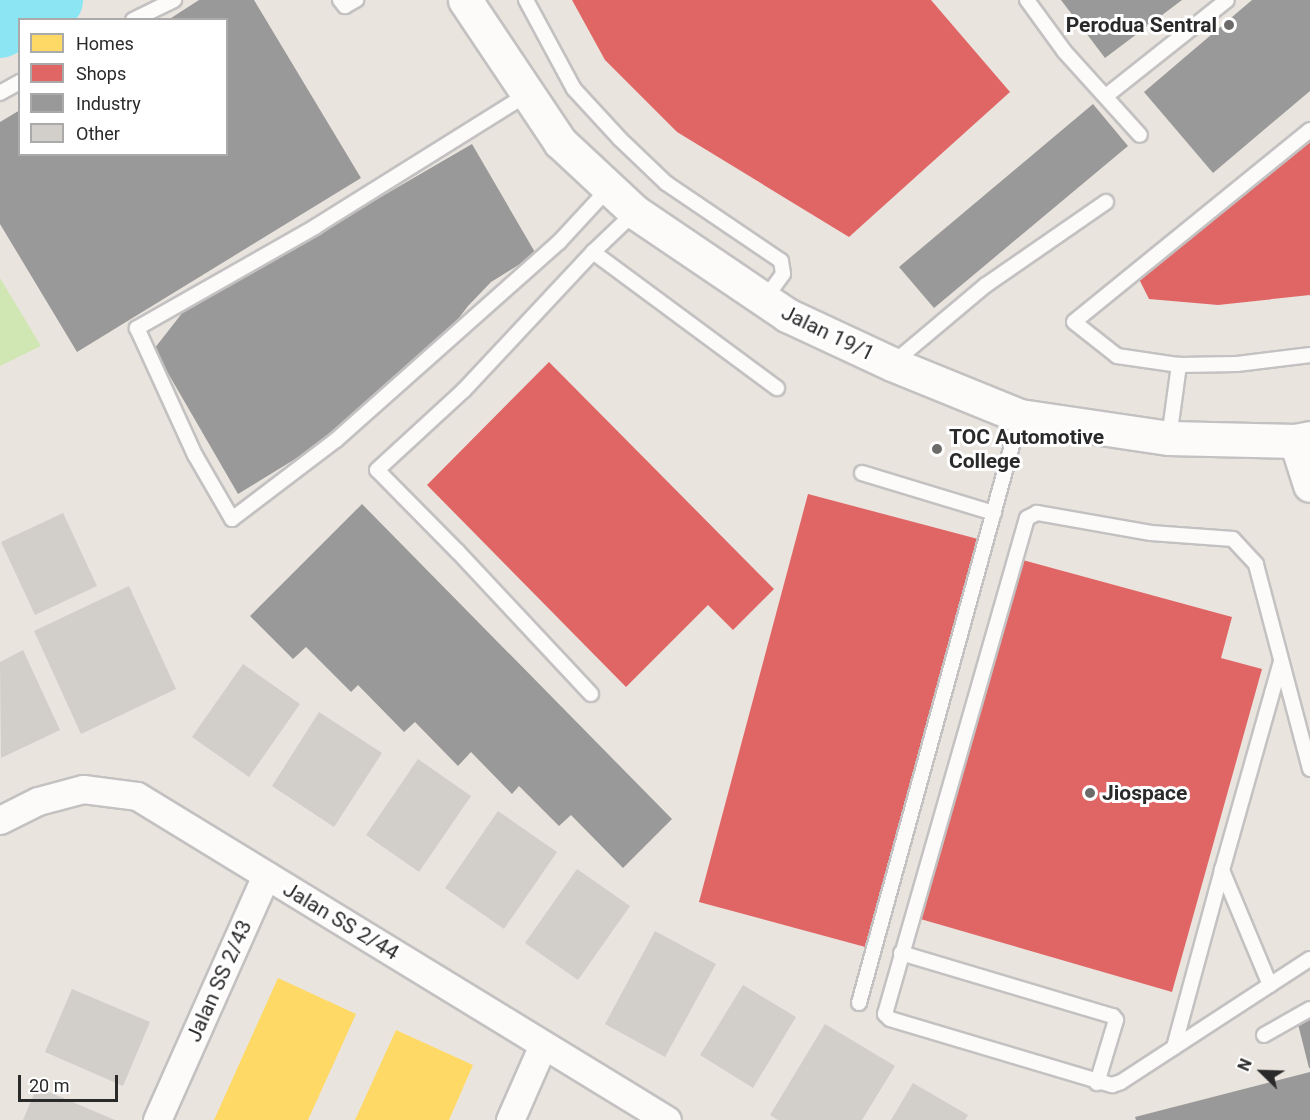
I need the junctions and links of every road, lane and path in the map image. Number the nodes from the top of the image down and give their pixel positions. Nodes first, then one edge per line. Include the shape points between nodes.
1 (174, 0) edge
2 (340, 0) edge
3 (356, 0) edge
4 (465, 0) edge
5 (526, 0) edge
6 (1027, 0) edge
7 (1227, 0) edge
8 (137, 18) edge
9 (18, 83) edge
10 (0, 93) edge
11 (526, 95) junction
12 (1106, 96) junction
13 (1310, 130) edge
14 (1140, 135) dead end
15 (609, 188) junction
16 (1106, 202) dead end
17 (635, 212) junction
18 (592, 252) junction
19 (764, 300) junction
20 (1310, 355) edge
21 (892, 364) junction
22 (1179, 365) junction
23 (777, 388) dead end
24 (1020, 416) junction
25 (1169, 438) junction
26 (1303, 440) edge
27 (862, 473) dead end
28 (1310, 485) edge
29 (994, 513) junction
30 (1281, 660) junction
31 (591, 694) dead end
32 (1310, 770) edge
33 (0, 820) edge
34 (1222, 870) junction
35 (266, 875) junction
36 (901, 953) junction
37 (1310, 959) edge
38 (1270, 985) junction
39 (859, 1003) dead end
40 (1310, 1009) edge
41 (1264, 1035) dead end
42 (543, 1045) junction
43 (1174, 1047) junction
44 (1097, 1083) junction
45 (157, 1120) edge
46 (510, 1120) edge
47 (667, 1120) edge

1 - 8 lane
2 - 3 lane via 345,6
4 - 11 main road, Jalan 19/1
5 - 19 lane via 574,89 620,139 666,183 781,261 783,274
6 - 12 lane via 1064,51
7 - 12 lane
9 - 10 lane
11 - 15 main road, Jalan 19/1 via 560,142
11 - 15 lane via 315,227 137,328 195,455 232,519 336,440 559,242
12 - 14 lane
13 - 22 lane via 1074,322 1116,356
15 - 17 main road, Jalan 19/1
16 - 21 lane via 986,285
17 - 18 lane
17 - 19 main road, Jalan 19/1
18 - 23 lane
18 - 31 lane via 464,390 377,470
19 - 21 main road, Jalan 19/1 via 787,315
20 - 22 lane via 1237,364
21 - 24 main road, Jalan 19/1
22 - 25 lane
24 - 25 main road, Jalan 19/1
24 - 29 lane
25 - 26 main road, Jalan 19/1
26 - 28 main road
27 - 29 lane
29 - 39 lane
30 - 32 lane
30 - 34 lane
30 - 36 lane via 1256,564 1233,539 1151,533 1037,513 1027,518
33 - 35 street, Jalan SS 2/44 via 38,801 83,789 137,796
34 - 38 lane
34 - 43 lane
35 - 42 street, Jalan SS 2/44
35 - 45 street, Jalan SS 2/43
36 - 44 lane via 885,1007 890,1019
36 - 44 lane via 1113,1016 1116,1020
37 - 38 lane
38 - 43 lane
40 - 41 lane
42 - 46 street
42 - 47 street, Jalan SS 2/44
43 - 44 lane via 1121,1082

